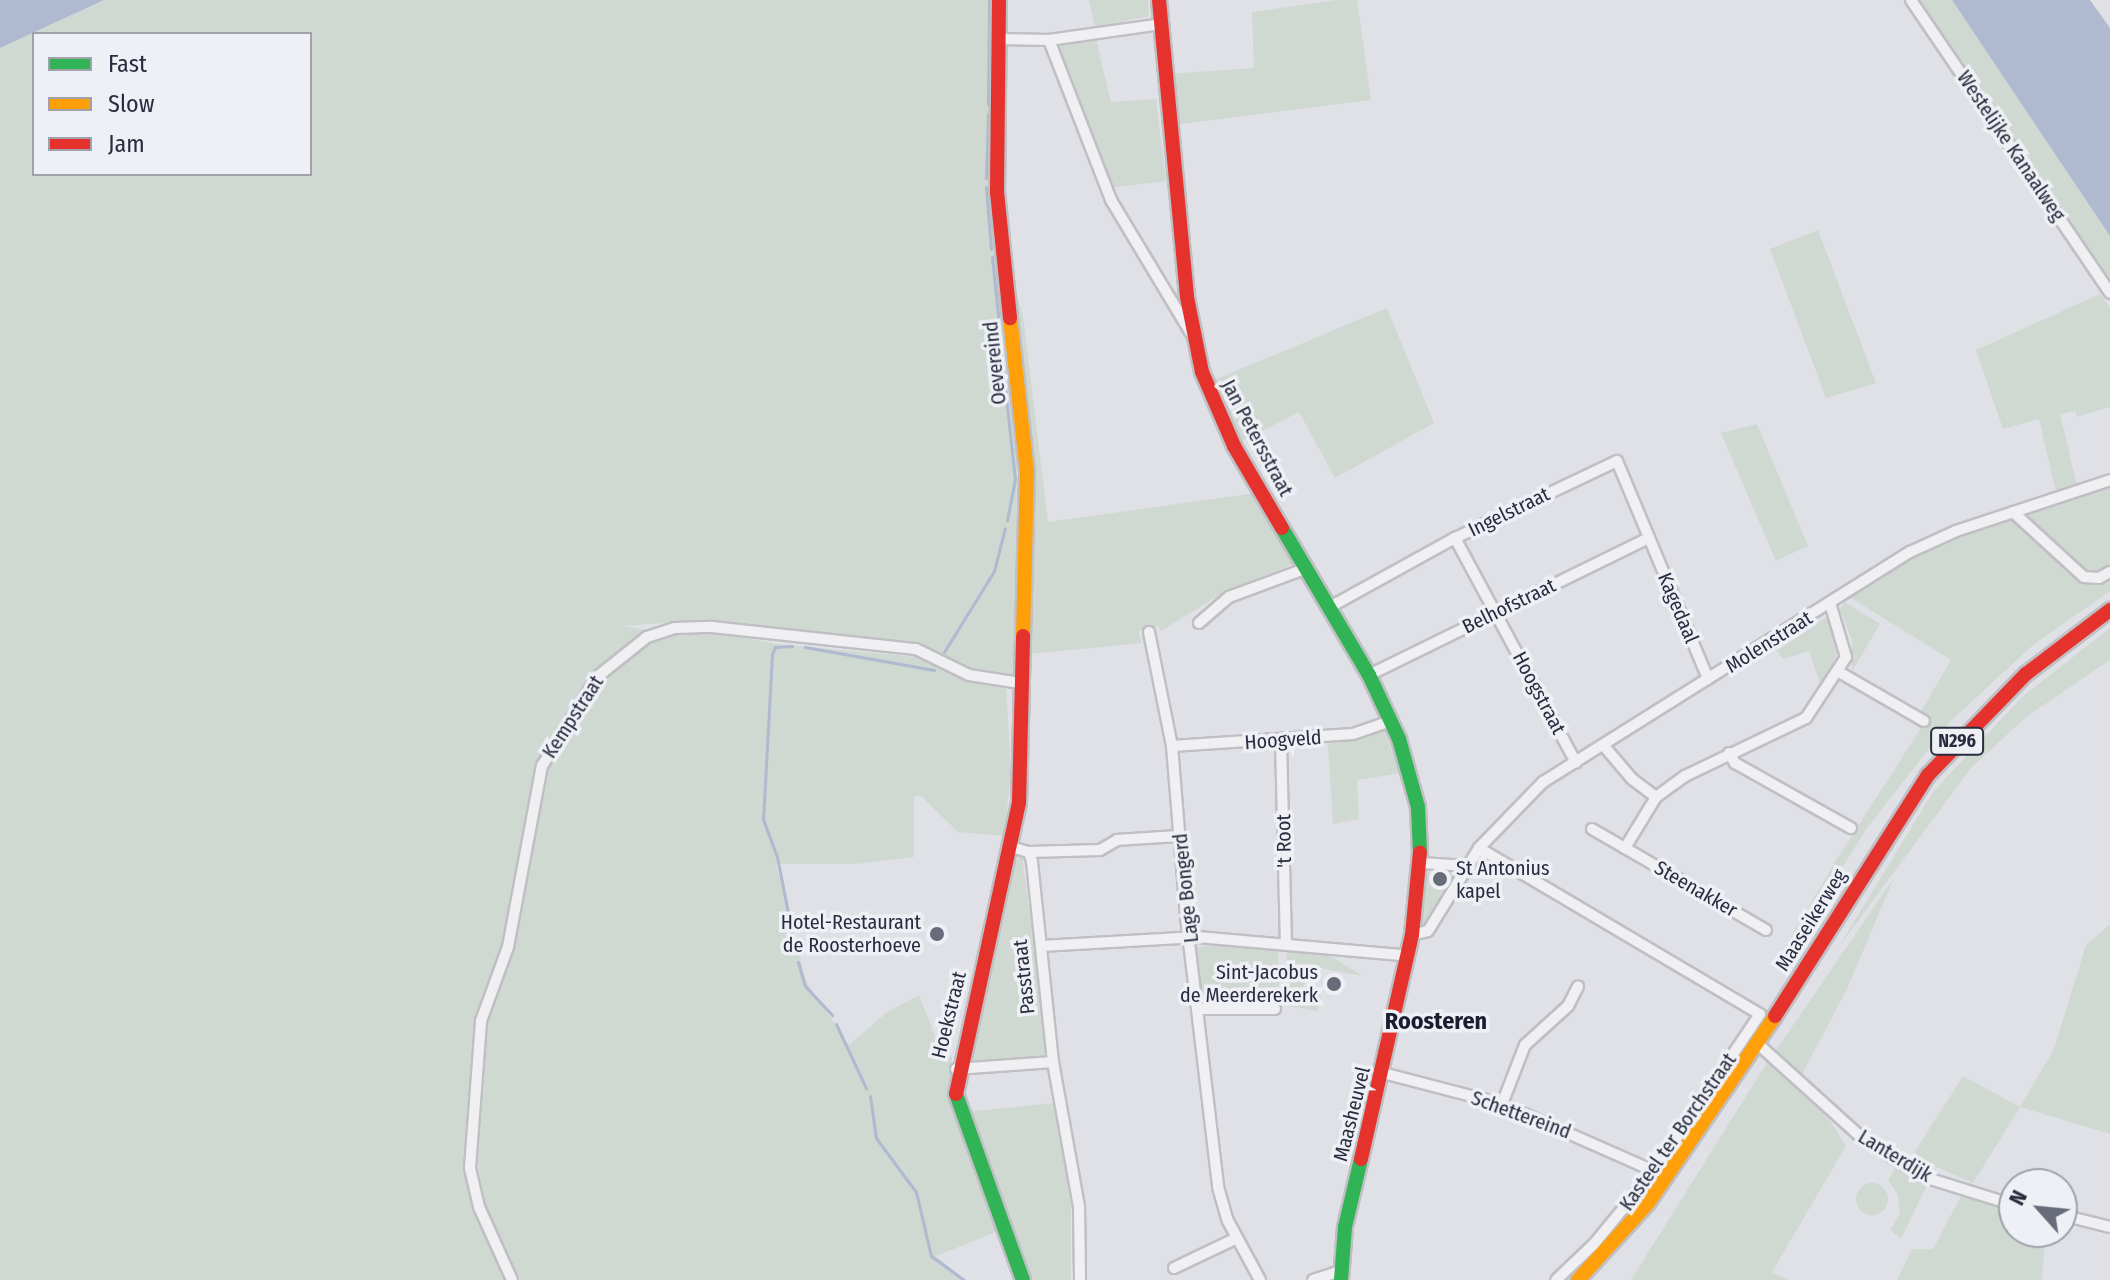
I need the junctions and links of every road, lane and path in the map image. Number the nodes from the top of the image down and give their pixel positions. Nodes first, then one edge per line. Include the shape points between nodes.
1 (999, 0) edge
2 (1159, 0) edge
3 (1911, 0) edge
4 (1161, 24) junction
5 (999, 39) junction
6 (1049, 40) junction
7 (2110, 293) edge
8 (1194, 338) junction
9 (2110, 480) edge
10 (2013, 512) junction
11 (1455, 538) junction
12 (1649, 538) junction
13 (1307, 568) junction
14 (2110, 572) edge
15 (1830, 603) junction
16 (1330, 607) junction
17 (2110, 610) edge
18 (1496, 612) junction
19 (1199, 623) dead end
20 (1149, 632) dead end
21 (1839, 672) junction
22 (1369, 675) junction
23 (1708, 679) junction
24 (1020, 683) junction
25 (1391, 721) junction
26 (1924, 721) dead end
27 (1281, 741) junction
28 (1172, 746) junction
29 (1604, 746) junction
30 (1729, 753) junction
31 (1576, 763) junction
32 (1656, 797) junction
33 (1851, 828) dead end
34 (1592, 829) dead end
35 (1177, 836) junction
36 (1011, 847) junction
37 (1479, 848) junction
38 (1625, 848) junction
39 (1029, 852) junction
40 (1421, 863) junction
41 (1467, 866) junction
42 (1766, 930) dead end
43 (1412, 935) junction
44 (1190, 937) junction
45 (1286, 941) junction
46 (1041, 946) junction
47 (1409, 956) junction
48 (1578, 986) dead end
49 (1200, 1009) junction
50 (1275, 1009) dead end
51 (1758, 1044) junction
52 (1053, 1062) junction
53 (956, 1069) junction
54 (1383, 1073) junction
55 (1502, 1104) junction
56 (1654, 1171) junction
57 (1998, 1200) edge
58 (2078, 1219) edge
59 (2110, 1227) edge
60 (1237, 1238) junction
61 (1174, 1268) dead end
62 (1341, 1276) edge
63 (512, 1280) edge
64 (1023, 1280) edge
65 (1080, 1280) edge
66 (1260, 1280) edge
67 (1313, 1280) edge
68 (1556, 1280) edge
69 (1578, 1280) edge

1 - 5 street, Oevereind
2 - 4 street, Jan Petersstraat
3 - 7 street, Westelijke Kanaalweg
4 - 6 street
4 - 8 street, Jan Petersstraat
5 - 6 street
5 - 24 street, Oevereind via 997,192 1027,473
6 - 8 street via 1111,200
8 - 13 street, Jan Petersstraat via 1220,418
9 - 10 street, Molenstraat
10 - 14 street via 2084,577
10 - 15 street, Molenstraat via 1910,552
11 - 12 street, Ingelstraat via 1617,461
11 - 16 street, Ingelstraat
11 - 18 street, Hoogstraat
12 - 18 street, Belhofstraat
12 - 23 street, Kagedaal
13 - 16 street, Jan Petersstraat
13 - 19 street via 1229,597
15 - 21 street via 1846,647
15 - 23 street, Molenstraat
16 - 22 street, Jan Petersstraat
17 - 51 street, Maaseikerweg / N296 via 2026,674 1928,775
18 - 22 street, Belhofstraat
18 - 31 street, Hoogstraat
20 - 28 street, Lage Bongerd
21 - 26 street
21 - 30 street via 1806,718
22 - 25 street, Jan Petersstraat
23 - 29 street, Molenstraat
24 - 36 street via 1019,803
24 - 63 street, Kempstraat via 969,675 916,649 712,627 675,628 647,637 597,677 542,766 508,947 481,1021 470,1168 479,1207
25 - 27 street, Hoogveld via 1353,734
25 - 40 street, Jan Petersstraat via 1412,776
27 - 28 street, Hoogveld
27 - 45 street, 't Root
28 - 35 street, Lage Bongerd via 1181,819
29 - 31 street, Molenstraat
29 - 32 street
30 - 32 street
30 - 33 street via 1735,763
31 - 37 street, Molenstraat via 1514,807
32 - 38 street
34 - 38 street, Steenakker
35 - 39 street via 1117,840 1100,850
35 - 44 street, Lage Bongerd
36 - 39 street
36 - 53 street, Hoekstraat
37 - 41 street, Molenstraat
37 - 56 street, Kasteel ter Borchstraat via 1760,1014
38 - 42 street, Steenakker
39 - 46 street, Passtraat
40 - 41 street
40 - 43 street, Maasheuvel
41 - 43 street, Molenstraat via 1428,931
43 - 47 street, Maasheuvel
44 - 45 street
44 - 46 street
44 - 49 street, Lage Bongerd
45 - 47 street
46 - 52 street, Passtraat
47 - 54 street, Maasheuvel
48 - 55 street via 1560,1015 1525,1045
49 - 50 street
49 - 60 street, Lage Bongerd via 1218,1187
51 - 57 street, Lanterdijk via 1863,1139 1924,1177
51 - 69 street, Maaseikerweg / N296 via 1656,1194
52 - 53 street
52 - 65 street, Passtraat via 1079,1206
53 - 64 street, Hoekstraat via 960,1115
54 - 55 street, Schettereind
54 - 62 street, Maasheuvel via 1345,1227
55 - 56 street, Schettereind
56 - 68 street, Kasteel ter Borchstraat via 1594,1244
58 - 59 street
60 - 61 street
60 - 66 street, Lage Bongerd
62 - 67 street

